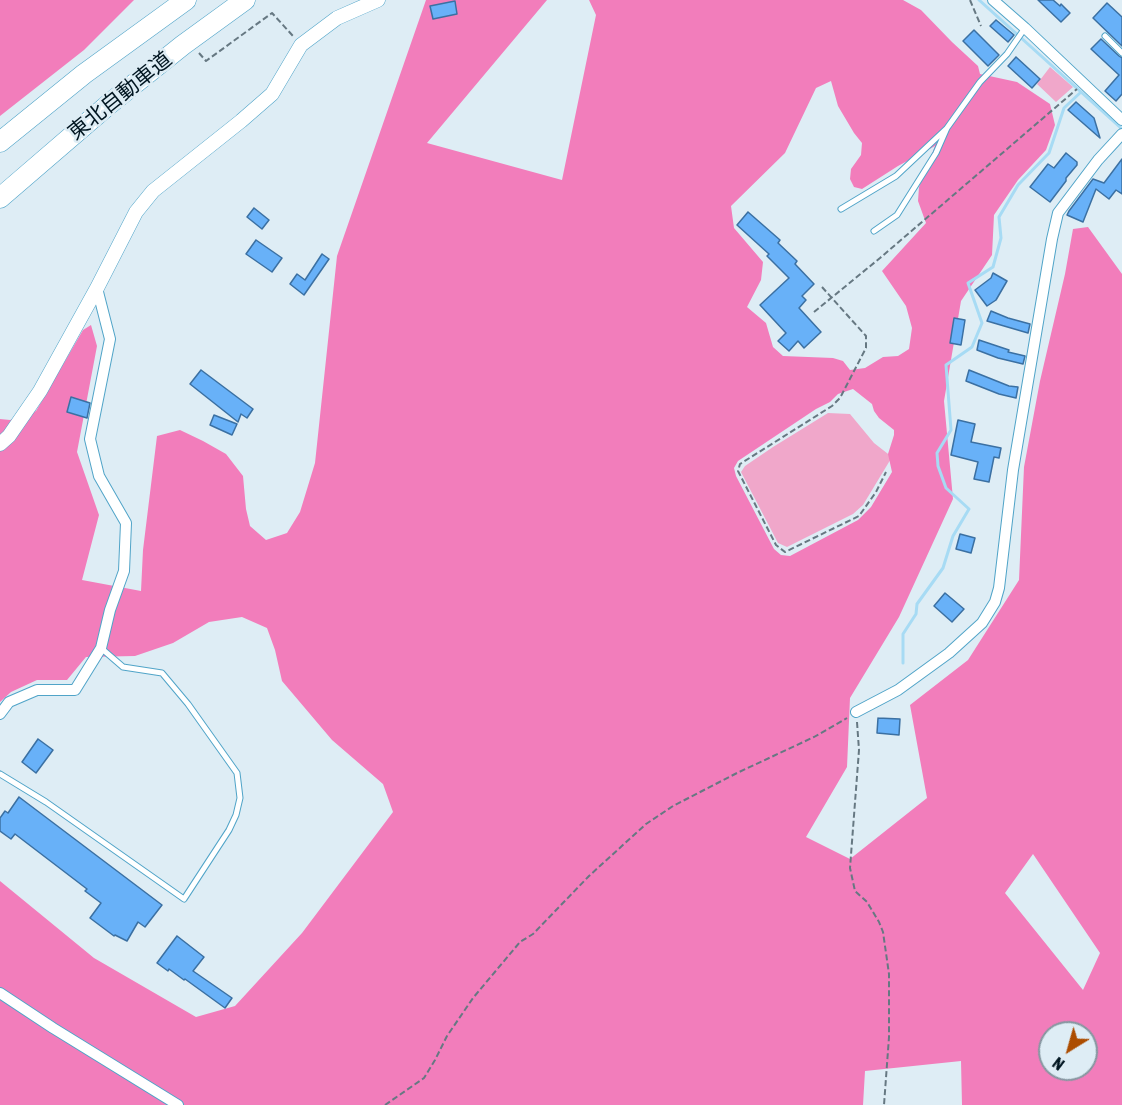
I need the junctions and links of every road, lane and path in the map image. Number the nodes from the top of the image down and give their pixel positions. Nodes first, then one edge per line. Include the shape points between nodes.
1 (186, 0) edge
2 (245, 0) edge
3 (378, 0) edge
4 (970, 0) edge
5 (993, 0) edge
6 (981, 26) dead end
7 (1024, 28) junction
8 (1105, 36) dead end
9 (301, 45) junction
10 (197, 50) dead end
11 (1122, 53) edge
12 (1084, 84) junction
13 (1122, 120) edge
14 (947, 128) junction
15 (1122, 134) edge
16 (0, 142) edge
17 (0, 198) edge
18 (841, 209) dead end
19 (874, 231) dead end
20 (822, 287) dead end
21 (97, 288) junction
22 (831, 298) junction
23 (814, 312) dead end
24 (0, 444) edge
25 (886, 472) dead end
26 (101, 648) junction
27 (856, 712) junction
28 (0, 714) edge
29 (0, 774) edge
30 (0, 993) edge
31 (178, 1105) edge
32 (385, 1105) edge
33 (884, 1105) edge

1 - 16 highway, 東北自動車道 via 84,74
2 - 17 highway, 東北自動車道 via 108,105
3 - 9 street via 337,18
4 - 6 path
5 - 7 street
7 - 12 street
7 - 14 lane
8 - 11 lane
9 - 10 path via 272,13 206,61
9 - 21 street via 272,94 153,191 136,212
12 - 13 street
12 - 22 path
14 - 18 lane via 896,176
14 - 19 lane via 897,215
15 - 27 street via 1058,213 1012,470 995,602 982,623 949,653 898,690
20 - 22 path
21 - 24 street via 40,391
21 - 26 street via 110,339 90,439 99,476 126,523 124,571
22 - 23 path
22 - 25 path via 866,336 866,348 840,398 740,464 738,471 776,545 785,552 859,516
26 - 28 street via 75,690 37,690 9,702
26 - 29 lane via 123,667 162,673 237,773 240,798 236,815 184,899
27 - 32 path via 814,737 672,806 646,824 533,934 520,942 473,998 424,1078
27 - 33 path via 859,750 850,868 855,891 867,902 883,932 889,974
30 - 31 street

